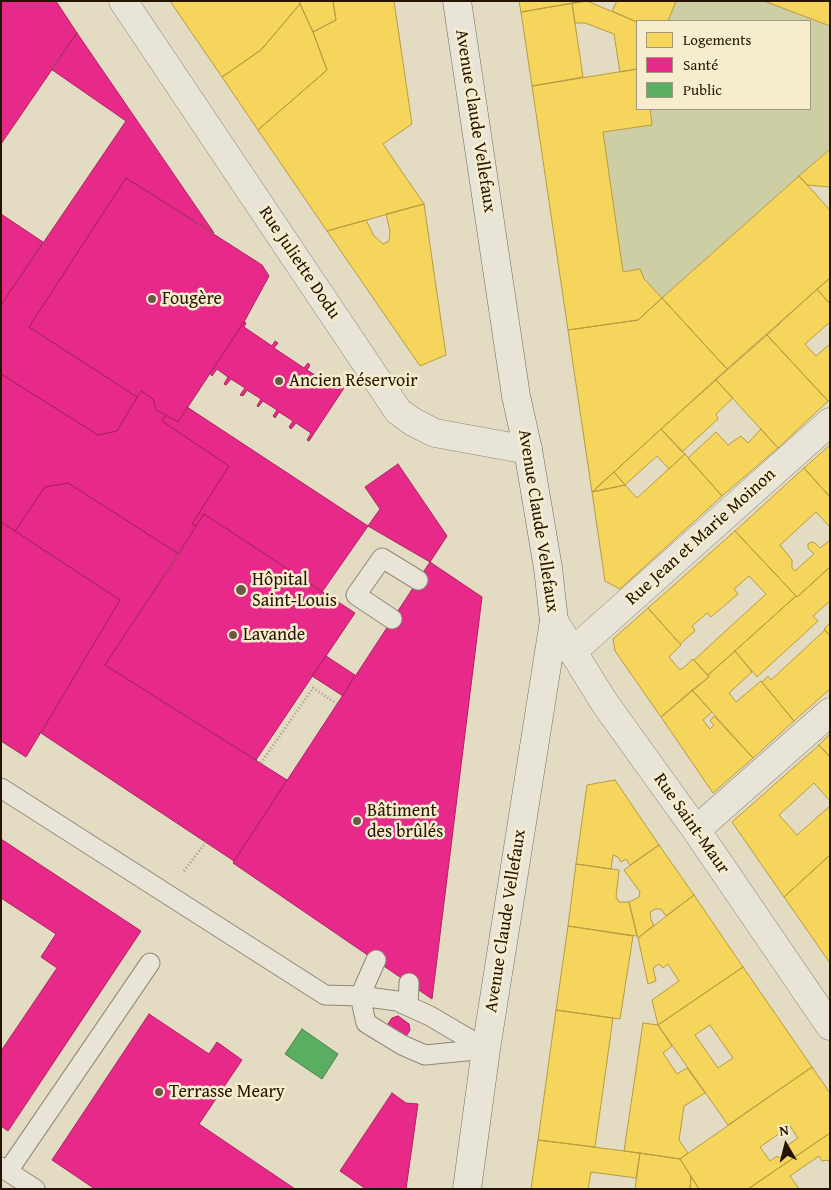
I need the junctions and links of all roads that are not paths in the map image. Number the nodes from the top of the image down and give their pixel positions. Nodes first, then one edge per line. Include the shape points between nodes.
1 (123, 1) edge
2 (456, 1) edge
3 (830, 422) edge
4 (528, 450) junction
5 (418, 580) dead end
6 (392, 619) dead end
7 (554, 621) junction
8 (572, 652) junction
9 (830, 712) edge
10 (1, 788) edge
11 (696, 830) junction
12 (376, 960) dead end
13 (150, 963) dead end
14 (409, 983) dead end
15 (360, 996) junction
16 (408, 1006) junction
17 (830, 1026) edge
18 (486, 1049) junction
19 (5, 1169) edge
20 (35, 1189) edge
21 (467, 1189) edge

1 - 4 street, Rue Juliette Dodu via 398,410 434,433
2 - 4 street, Avenue Claude Vellefaux via 514,382
3 - 8 street, Rue Jean et Marie Moinon
4 - 7 street, Avenue Claude Vellefaux
5 - 6 lane via 382,558 356,595
7 - 8 street, Rue Saint-Maur
7 - 18 street, Avenue Claude Vellefaux
8 - 11 street, Rue Saint-Maur
9 - 11 street
10 - 15 lane via 325,995
11 - 17 street, Rue Saint-Maur
12 - 15 lane
13 - 19 lane
14 - 16 lane
15 - 16 lane via 397,1001
15 - 18 lane via 366,1023 424,1055
16 - 18 lane
18 - 21 street, Avenue Claude Vellefaux
19 - 20 lane

